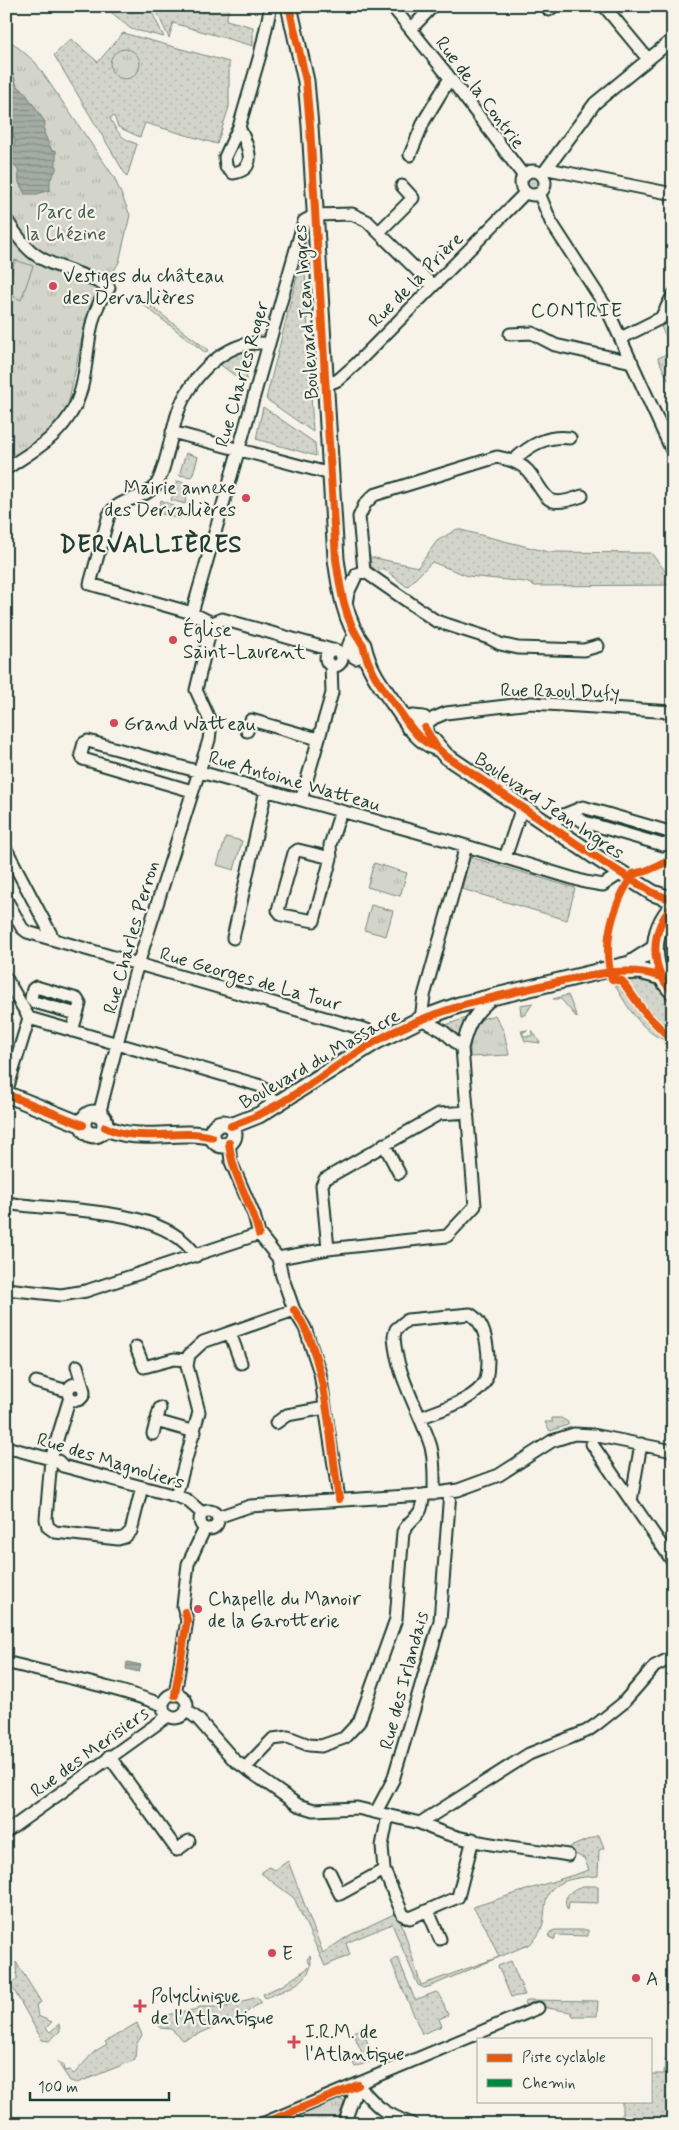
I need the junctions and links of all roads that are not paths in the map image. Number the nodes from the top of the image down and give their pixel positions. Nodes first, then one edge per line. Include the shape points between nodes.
1 (271, 6) edge
2 (289, 6) edge
3 (392, 6) edge
4 (432, 6) edge
5 (604, 6) edge
6 (411, 29) junction
7 (673, 39) edge
8 (648, 59) junction
9 (450, 78) junction
10 (239, 127) dead end
11 (410, 155) dead end
12 (545, 172) junction
13 (523, 175) junction
14 (402, 186) dead end
15 (525, 192) junction
16 (539, 193) junction
17 (673, 194) edge
18 (315, 215) junction
19 (6, 218) edge
20 (379, 232) junction
21 (434, 286) junction
22 (673, 295) edge
23 (510, 334) dead end
24 (621, 338) junction
25 (268, 344) junction
26 (632, 362) junction
27 (326, 385) junction
28 (172, 432) junction
29 (570, 438) dead end
30 (238, 449) junction
31 (673, 453) edge
32 (514, 460) junction
33 (6, 469) edge
34 (331, 474) junction
35 (582, 496) dead end
36 (336, 559) junction
37 (361, 572) junction
38 (347, 611) junction
39 (192, 613) junction
40 (212, 623) junction
41 (598, 646) dead end
42 (345, 653) junction
43 (673, 712) edge
44 (419, 724) junction
45 (247, 731) dead end
46 (318, 740) junction
47 (199, 771) junction
48 (266, 790) junction
49 (192, 791) junction
50 (301, 800) junction
51 (522, 807) junction
52 (341, 811) junction
53 (570, 813) junction
54 (556, 830) junction
55 (673, 835) edge
56 (673, 841) edge
57 (466, 846) junction
58 (6, 849) edge
59 (331, 858) junction
60 (506, 858) junction
61 (605, 863) junction
62 (618, 875) junction
63 (6, 899) edge
64 (673, 900) edge
65 (673, 906) edge
66 (663, 919) junction
67 (53, 938) junction
68 (233, 938) dead end
69 (655, 948) junction
70 (139, 964) junction
71 (662, 977) junction
72 (6, 978) edge
73 (569, 980) junction
74 (673, 992) edge
75 (493, 997) junction
76 (77, 1014) dead end
77 (29, 1018) junction
78 (421, 1019) junction
79 (72, 1030) junction
80 (377, 1041) junction
81 (118, 1043) junction
82 (462, 1048) junction
83 (6, 1093) edge
84 (276, 1105) junction
85 (468, 1112) junction
86 (102, 1121) junction
87 (230, 1126) junction
88 (212, 1137) junction
89 (229, 1143) junction
90 (384, 1144) junction
91 (400, 1173) dead end
92 (6, 1203) edge
93 (259, 1234) junction
94 (328, 1249) junction
95 (196, 1256) junction
96 (278, 1258) junction
97 (6, 1289) edge
98 (294, 1310) junction
99 (230, 1333) junction
100 (136, 1348) dead end
101 (187, 1360) junction
102 (241, 1363) dead end
103 (77, 1366) dead end
104 (36, 1382) dead end
105 (69, 1394) junction
106 (160, 1408) dead end
107 (326, 1408) junction
108 (420, 1418) junction
109 (156, 1421) junction
110 (276, 1423) dead end
111 (194, 1432) junction
112 (152, 1434) dead end
113 (592, 1444) dead end
114 (641, 1444) junction
115 (6, 1447) edge
116 (673, 1450) edge
117 (51, 1459) junction
118 (142, 1486) junction
119 (450, 1492) junction
120 (429, 1494) junction
121 (176, 1496) junction
122 (339, 1499) junction
123 (630, 1501) junction
124 (202, 1513) junction
125 (218, 1517) junction
126 (205, 1528) junction
127 (673, 1562) edge
128 (673, 1657) edge
129 (6, 1662) edge
130 (175, 1695) junction
131 (165, 1710) junction
132 (186, 1710) junction
133 (110, 1756) junction
134 (245, 1768) junction
135 (376, 1812) junction
136 (388, 1816) junction
137 (420, 1823) junction
138 (6, 1832) edge
139 (473, 1840) junction
140 (190, 1841) dead end
141 (568, 1855) dead end
142 (384, 1870) junction
143 (330, 1873) dead end
144 (428, 1911) junction
145 (440, 1939) dead end
146 (538, 2008) dead end
147 (358, 2085) junction
148 (262, 2124) edge
149 (344, 2124) edge
150 (412, 2124) edge

1 - 10 street
2 - 18 main road, Boulevard Jean Ingres via 306,81
3 - 6 street, Rue de la Contrie
4 - 6 street
5 - 8 street
6 - 9 street, Rue de la Contrie
7 - 8 street
8 - 12 street via 595,103
9 - 11 street via 424,121
9 - 13 street, Rue de la Contrie
12 - 13 street via 533,170
12 - 16 street via 545,185
12 - 17 street
13 - 15 street via 520,184
14 - 20 street via 413,198
15 - 16 street
15 - 21 street, Rue de la Prière
16 - 24 street via 552,222 606,307
18 - 20 street via 352,214 367,220
18 - 25 street, Rue Charles Roger via 304,220
18 - 27 main road, Boulevard Jean Ingres
19 - 33 street via 24,244 38,256 109,288 95,309 73,410 51,438
20 - 21 street
21 - 27 street, Rue de la Prière via 345,375
22 - 24 street via 661,318
23 - 26 street via 532,333 555,345
24 - 26 street
25 - 28 street via 254,342 242,345 214,361 183,400
25 - 30 street, Rue Charles Roger
26 - 31 street
27 - 34 main road, Boulevard Jean Ingres
28 - 30 street
28 - 39 street via 157,483 146,495 113,507 90,584
29 - 32 street via 542,441 526,448
30 - 34 street
30 - 39 street, Rue Charles Roger
32 - 35 street via 527,470 543,495 554,502 562,503
32 - 37 street via 497,457 374,495 365,504 360,517
34 - 36 main road, Boulevard Jean Ingres
36 - 37 street via 349,571
36 - 38 main road, Boulevard Jean Ingres
37 - 38 street via 348,593
37 - 41 street via 436,621 500,644 518,648 584,650
38 - 42 main road, Boulevard Jean Ingres
39 - 40 street
40 - 42 street via 222,619
40 - 47 street, Rue Charles Perron via 196,690 211,728
42 - 44 main road, Boulevard Jean Ingres via 373,674 397,708
42 - 46 street
43 - 44 street, Rue Raoul Dufy via 532,703 446,713
44 - 51 main road, Boulevard Jean Ingres via 429,745
45 - 46 street via 251,720
46 - 50 street
47 - 48 street, Rue Antoine Watteau
47 - 49 street, Rue Charles Perron
47 - 49 street, Rue Antoine Watteau via 88,741 84,743 83,759
48 - 50 street, Rue Antoine Watteau
48 - 68 street
49 - 70 street, Rue Charles Perron
50 - 52 street, Rue Antoine Watteau
51 - 54 main road, Boulevard Jean Ingres
51 - 60 street
52 - 57 street, Rue Antoine Watteau
52 - 59 street via 330,845
53 - 54 street via 558,818
53 - 55 street via 583,807
53 - 56 street via 584,822 663,845
54 - 61 main road, Boulevard Jean Ingres
57 - 60 street, Rue Antoine Watteau
57 - 78 street via 424,996
58 - 67 street
59 - 59 street via 298,850 294,853 278,910 282,915 314,921
60 - 62 street, Rue Antoine Watteau via 595,884 606,884
61 - 62 main road, Boulevard Jean Ingres
61 - 64 main road, Boulevard Jean Ingres via 653,893
62 - 66 main road, Boulevard Jean Ingres via 649,898
63 - 67 street, Rue Georges de La Tour via 22,928
65 - 66 main road
66 - 69 main road
67 - 70 street, Rue Georges de La Tour
69 - 71 main road
69 - 73 main road, Boulevard du Massacre via 630,964
70 - 80 street, Rue Georges de La Tour via 367,1030
70 - 81 street, Rue Charles Perron
71 - 73 main road, Boulevard du Massacre via 631,970
71 - 74 main road
72 - 77 street
73 - 75 main road, Boulevard du Massacre
75 - 78 main road, Boulevard du Massacre
75 - 82 street via 475,1014
76 - 79 street
77 - 79 street
77 - 83 street
78 - 80 main road, Boulevard du Massacre
78 - 82 street via 443,1031
79 - 81 street
80 - 84 main road, Boulevard du Massacre
81 - 84 street via 261,1086
81 - 86 street, Rue Charles Perron
82 - 85 street
83 - 86 main road via 83,1125 92,1135 100,1134
84 - 87 main road, Boulevard du Massacre via 245,1122
85 - 90 street via 439,1114
85 - 94 street via 475,1206 447,1236
86 - 88 main road via 115,1132 144,1136 196,1134
87 - 88 main road via 225,1123 216,1125
87 - 89 main road via 234,1135
88 - 89 main road via 219,1144
89 - 93 street via 231,1162
90 - 91 street
90 - 94 street via 325,1179 322,1185
92 - 95 street via 124,1215 177,1235 190,1245
93 - 95 street
93 - 96 street
94 - 96 street
95 - 97 street via 71,1294
96 - 98 street
98 - 99 street
98 - 107 street via 305,1328 318,1366
99 - 101 street via 203,1342 194,1348
99 - 102 street
100 - 101 street via 144,1367 174,1359
101 - 111 street via 200,1407
103 - 105 street via 84,1392 76,1400
104 - 105 street
105 - 117 street
106 - 109 street
107 - 110 street via 287,1415
107 - 122 street
108 - 108 street via 399,1359 396,1329 407,1320 470,1314 480,1321 485,1332 486,1380 483,1387 473,1395
108 - 120 street via 434,1463
109 - 111 street
109 - 112 street
111 - 121 street
113 - 123 street
114 - 116 street
114 - 119 street via 574,1434 552,1441 499,1475
114 - 123 street
115 - 117 street, Rue des Magnoliers
117 - 118 street, Rue des Magnoliers via 63,1466
117 - 118 street via 46,1519 48,1527 56,1532 126,1537 131,1531
118 - 121 street, Rue des Magnoliers
119 - 120 street
119 - 135 street, Rue des Irlandais via 440,1621 393,1780
120 - 122 street
120 - 134 street via 420,1515 408,1522 403,1532 396,1619 363,1712 352,1731 344,1738 320,1746 288,1737 273,1739
121 - 124 street, Rue des Magnoliers via 187,1500
122 - 125 street via 250,1506
123 - 127 street
124 - 125 street via 211,1510
124 - 126 street via 200,1521
125 - 126 street via 214,1528
126 - 130 street via 188,1564 183,1606 188,1620
128 - 137 street via 655,1666 618,1709 587,1731 529,1754
129 - 131 street via 127,1691
130 - 131 street via 169,1697
130 - 132 street via 184,1700
131 - 132 street via 178,1718
131 - 133 street, Rue des Merisiers
132 - 134 street
133 - 138 street, Rue des Merisiers
133 - 140 street via 177,1850
134 - 135 street via 298,1805 314,1810 357,1808
135 - 136 street
136 - 137 street
136 - 142 street via 382,1846
137 - 139 street via 432,1830
139 - 141 street
139 - 144 street via 458,1897
142 - 143 street via 340,1894
142 - 144 street via 403,1915 410,1918
144 - 145 street
146 - 147 street
147 - 148 street
147 - 149 street
147 - 150 street via 379,2109

